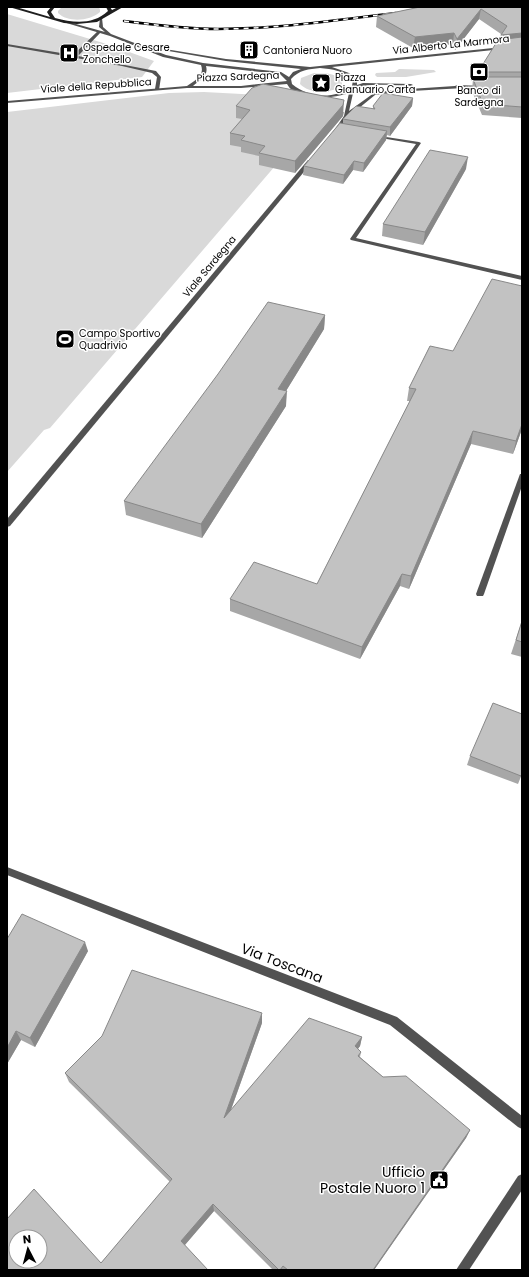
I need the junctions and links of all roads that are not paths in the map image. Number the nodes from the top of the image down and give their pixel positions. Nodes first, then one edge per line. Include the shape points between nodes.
1 (11, 7) edge
2 (53, 7) edge
3 (108, 7) edge
4 (121, 7) edge
5 (107, 14) junction
6 (53, 18) junction
7 (101, 19) junction
8 (65, 22) junction
9 (99, 32) junction
10 (111, 35) junction
11 (7, 45) edge
12 (142, 46) junction
13 (522, 46) edge
14 (74, 57) junction
15 (203, 64) junction
16 (320, 67) junction
17 (309, 68) junction
18 (289, 81) junction
19 (492, 86) edge
20 (187, 87) junction
21 (462, 87) junction
22 (353, 88) junction
23 (157, 89) junction
24 (7, 102) edge
25 (346, 116) junction
26 (337, 129) junction
27 (345, 130) edge
28 (367, 134) edge
29 (332, 135) edge
30 (317, 153) edge
31 (522, 278) edge
32 (522, 476) edge
33 (7, 524) edge
34 (480, 594) dead end
35 (7, 871) edge
36 (522, 1123) edge
37 (522, 1180) edge
38 (462, 1270) edge

1 - 6 main road
2 - 6 main road via 49,12
3 - 5 main road via 110,11
4 - 5 main road
5 - 7 main road
6 - 8 main road
7 - 8 main road via 84,23
7 - 10 street via 101,27
8 - 9 street
9 - 10 street
9 - 14 street
10 - 12 street
11 - 14 street
12 - 15 street, Piazza Sardegna via 165,56
12 - 17 street, Piazza Sardegna via 202,57
13 - 16 street, Via Alberto La Marmora
14 - 23 street via 154,72 159,77
15 - 18 street, Piazza Sardegna via 281,73
15 - 20 street via 203,76
16 - 17 street
16 - 22 street via 335,68 348,73 355,80
17 - 18 street via 298,71
18 - 20 street, Piazza Sardegna via 241,86
18 - 22 street via 297,91 316,96 336,95
19 - 21 street
20 - 23 street, Viale della Repubblica
21 - 22 street via 363,84
21 - 25 street via 374,94
22 - 25 street
23 - 24 street, Viale della Repubblica
25 - 26 street
26 - 27 street
26 - 29 street
28 - 31 street via 419,144 353,239
30 - 33 street, Viale Sardegna
32 - 34 street
35 - 36 street, Via Toscana via 393,1021
37 - 38 street

